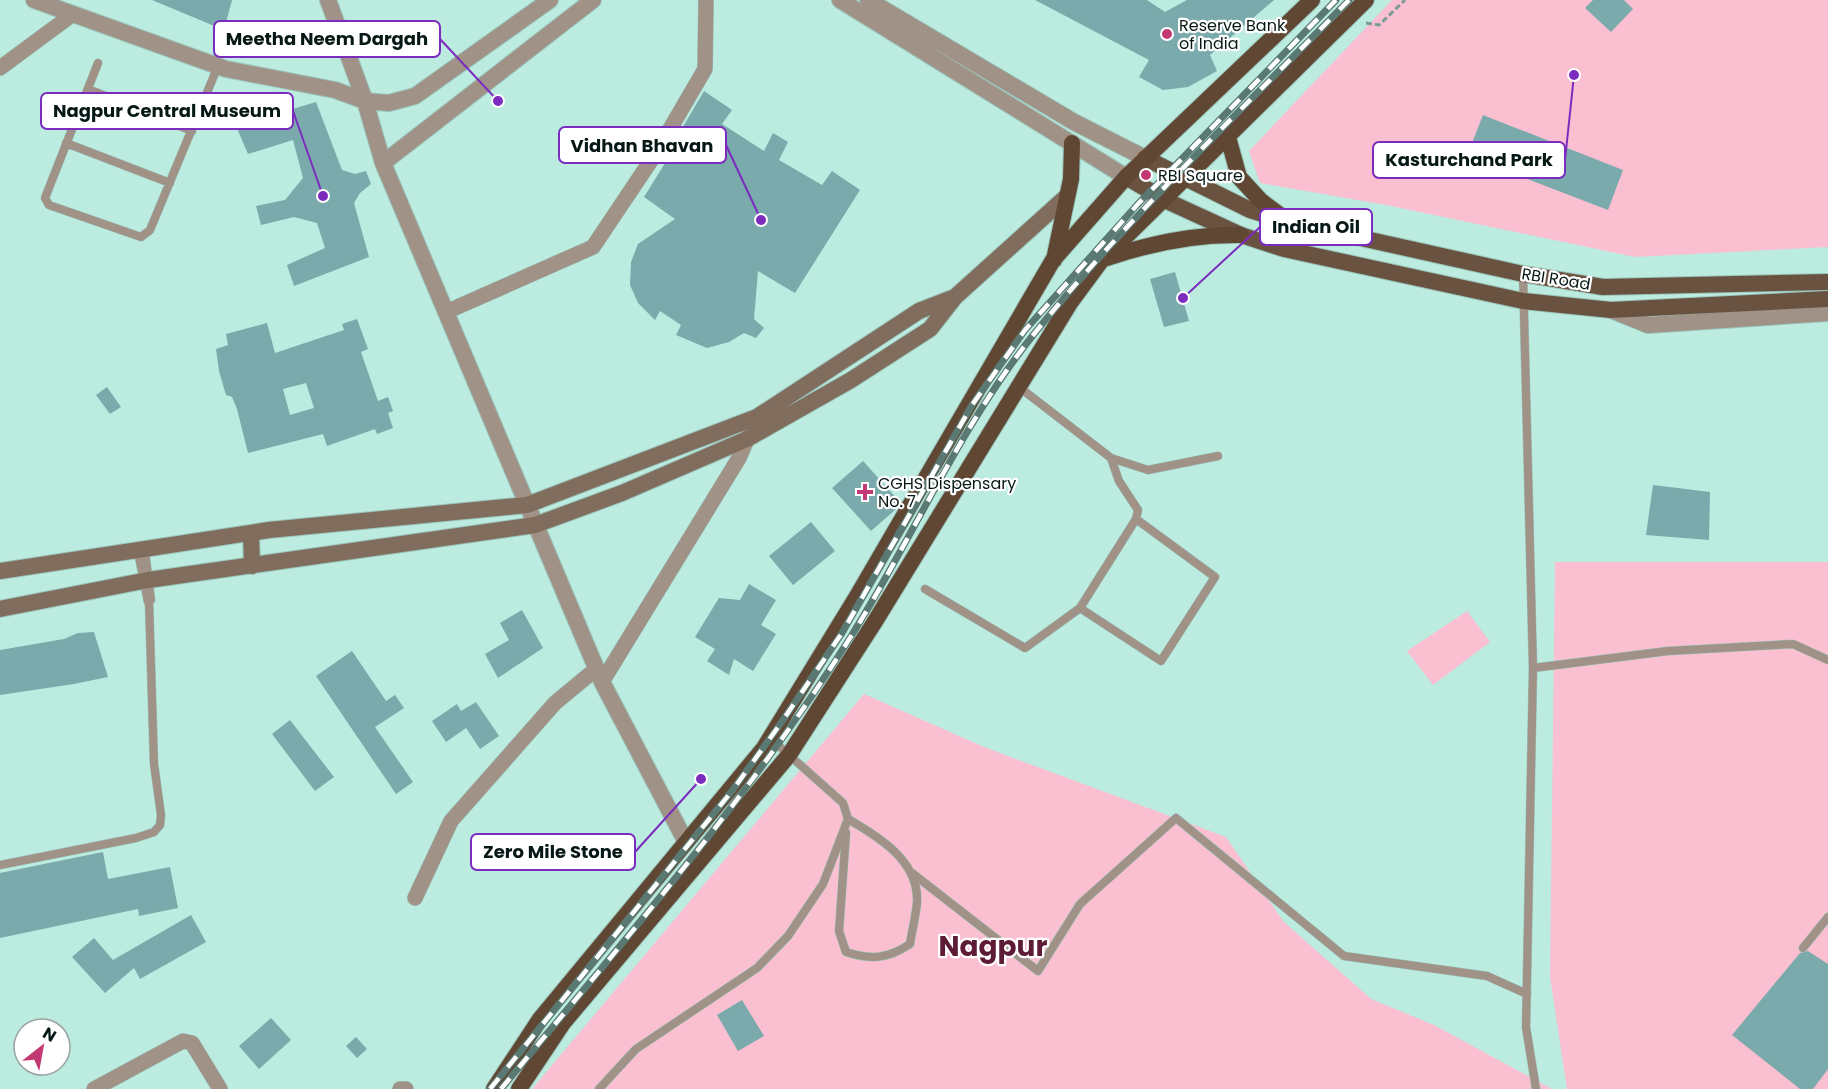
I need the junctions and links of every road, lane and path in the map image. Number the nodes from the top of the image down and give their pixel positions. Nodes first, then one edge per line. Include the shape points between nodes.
1 (34, 0) edge
2 (328, 0) edge
3 (550, 0) edge
4 (593, 0) edge
5 (706, 0) edge
6 (840, 0) edge
7 (868, 0) edge
8 (1312, 0) edge
9 (1366, 0) edge
10 (1405, 0) edge
11 (73, 14) junction
12 (1347, 20) junction
13 (98, 63) dead end
14 (218, 66) junction
15 (0, 68) edge
16 (88, 89) junction
17 (366, 101) junction
18 (192, 131) junction
19 (1228, 137) junction
20 (66, 143) junction
21 (1072, 143) junction
22 (1145, 159) junction
23 (383, 164) junction
24 (1126, 177) junction
25 (1185, 178) junction
26 (170, 183) junction
27 (1066, 197) junction
28 (1162, 199) junction
29 (1289, 222) junction
30 (1241, 234) junction
31 (1053, 260) junction
32 (1101, 261) junction
33 (1523, 274) junction
34 (1828, 282) edge
35 (955, 297) junction
36 (1828, 299) edge
37 (1523, 301) junction
38 (1611, 310) junction
39 (446, 312) junction
40 (1828, 313) edge
41 (1019, 387) junction
42 (757, 417) junction
43 (747, 439) junction
44 (1218, 456) dead end
45 (1111, 458) junction
46 (527, 505) junction
47 (1136, 519) junction
48 (535, 525) junction
49 (251, 533) junction
50 (141, 551) junction
51 (252, 566) junction
52 (0, 572) edge
53 (145, 581) junction
54 (925, 589) dead end
55 (1080, 608) junction
56 (0, 609) edge
57 (1826, 657) edge
58 (1533, 668) junction
59 (599, 676) junction
60 (770, 738) junction
61 (789, 755) junction
62 (847, 822) junction
63 (686, 842) junction
64 (0, 865) edge
65 (912, 873) junction
66 (415, 898) dead end
67 (1828, 917) edge
68 (1803, 948) dead end
69 (1527, 994) junction
70 (94, 1089) edge
71 (220, 1089) edge
72 (400, 1089) edge
73 (406, 1089) edge
74 (494, 1089) edge
75 (519, 1089) edge
76 (598, 1089) edge
77 (1536, 1089) edge

1 - 11 street
2 - 17 street
3 - 17 street via 415,96 389,103
4 - 23 street
5 - 39 street via 705,69 656,153 593,247
6 - 21 street
7 - 22 street via 1074,122
8 - 22 highway
9 - 12 highway
10 - 12 path via 1379,25
11 - 14 street
11 - 15 street
12 - 19 highway
13 - 16 lane
14 - 17 street via 335,90
14 - 18 lane
16 - 18 lane
16 - 20 lane
17 - 23 street
18 - 26 lane
19 - 25 highway
19 - 29 highway via 1239,177 1261,201
20 - 26 lane
20 - 26 lane via 45,198 50,205 141,237 150,230
21 - 24 street
21 - 27 highway
22 - 24 highway
22 - 25 main road, RBI Road
23 - 39 street
24 - 28 main road
24 - 31 highway
25 - 28 highway
25 - 29 main road, RBI Road via 1250,210
27 - 31 highway
27 - 35 main road
28 - 30 main road
28 - 32 highway
29 - 33 main road, RBI Road
30 - 32 highway via 1180,238
30 - 37 main road via 1284,249
31 - 60 highway
32 - 41 highway via 1070,303
33 - 34 main road, RBI Road via 1603,287
33 - 37 lane
35 - 42 main road via 919,311
35 - 43 main road via 930,329 851,380
36 - 38 main road
37 - 38 main road
37 - 58 lane
38 - 40 street via 1648,325
39 - 46 street
41 - 45 lane
41 - 61 highway
42 - 43 street
42 - 46 main road
43 - 48 main road via 622,493
43 - 59 street via 739,458
44 - 45 lane via 1148,470
45 - 47 lane via 1119,481 1138,510
46 - 48 street
46 - 49 main road
47 - 55 lane
47 - 55 lane via 1215,577 1161,661
48 - 51 main road
48 - 59 street
49 - 50 main road
49 - 51 main road
50 - 52 main road
50 - 53 lane
51 - 53 main road
53 - 56 main road
53 - 64 lane via 151,600 154,765 160,825 154,832 136,837
54 - 55 lane via 1025,648
57 - 58 lane via 1793,644 1668,651
58 - 69 lane
59 - 63 street
59 - 66 street via 555,703 451,821
60 - 61 lane
60 - 63 highway
61 - 62 lane via 843,803
61 - 75 highway via 563,1023
62 - 65 lane via 877,836
62 - 65 lane via 839,931 846,952 867,959 895,954 910,944 917,900
62 - 76 lane via 823,884 788,936 757,968 636,1049
63 - 74 highway via 540,1018
65 - 69 lane via 1038,971 1080,904 1176,818 1344,956 1487,976
67 - 68 lane
69 - 77 lane via 1526,1027
70 - 71 street via 183,1041 192,1043
72 - 73 street

